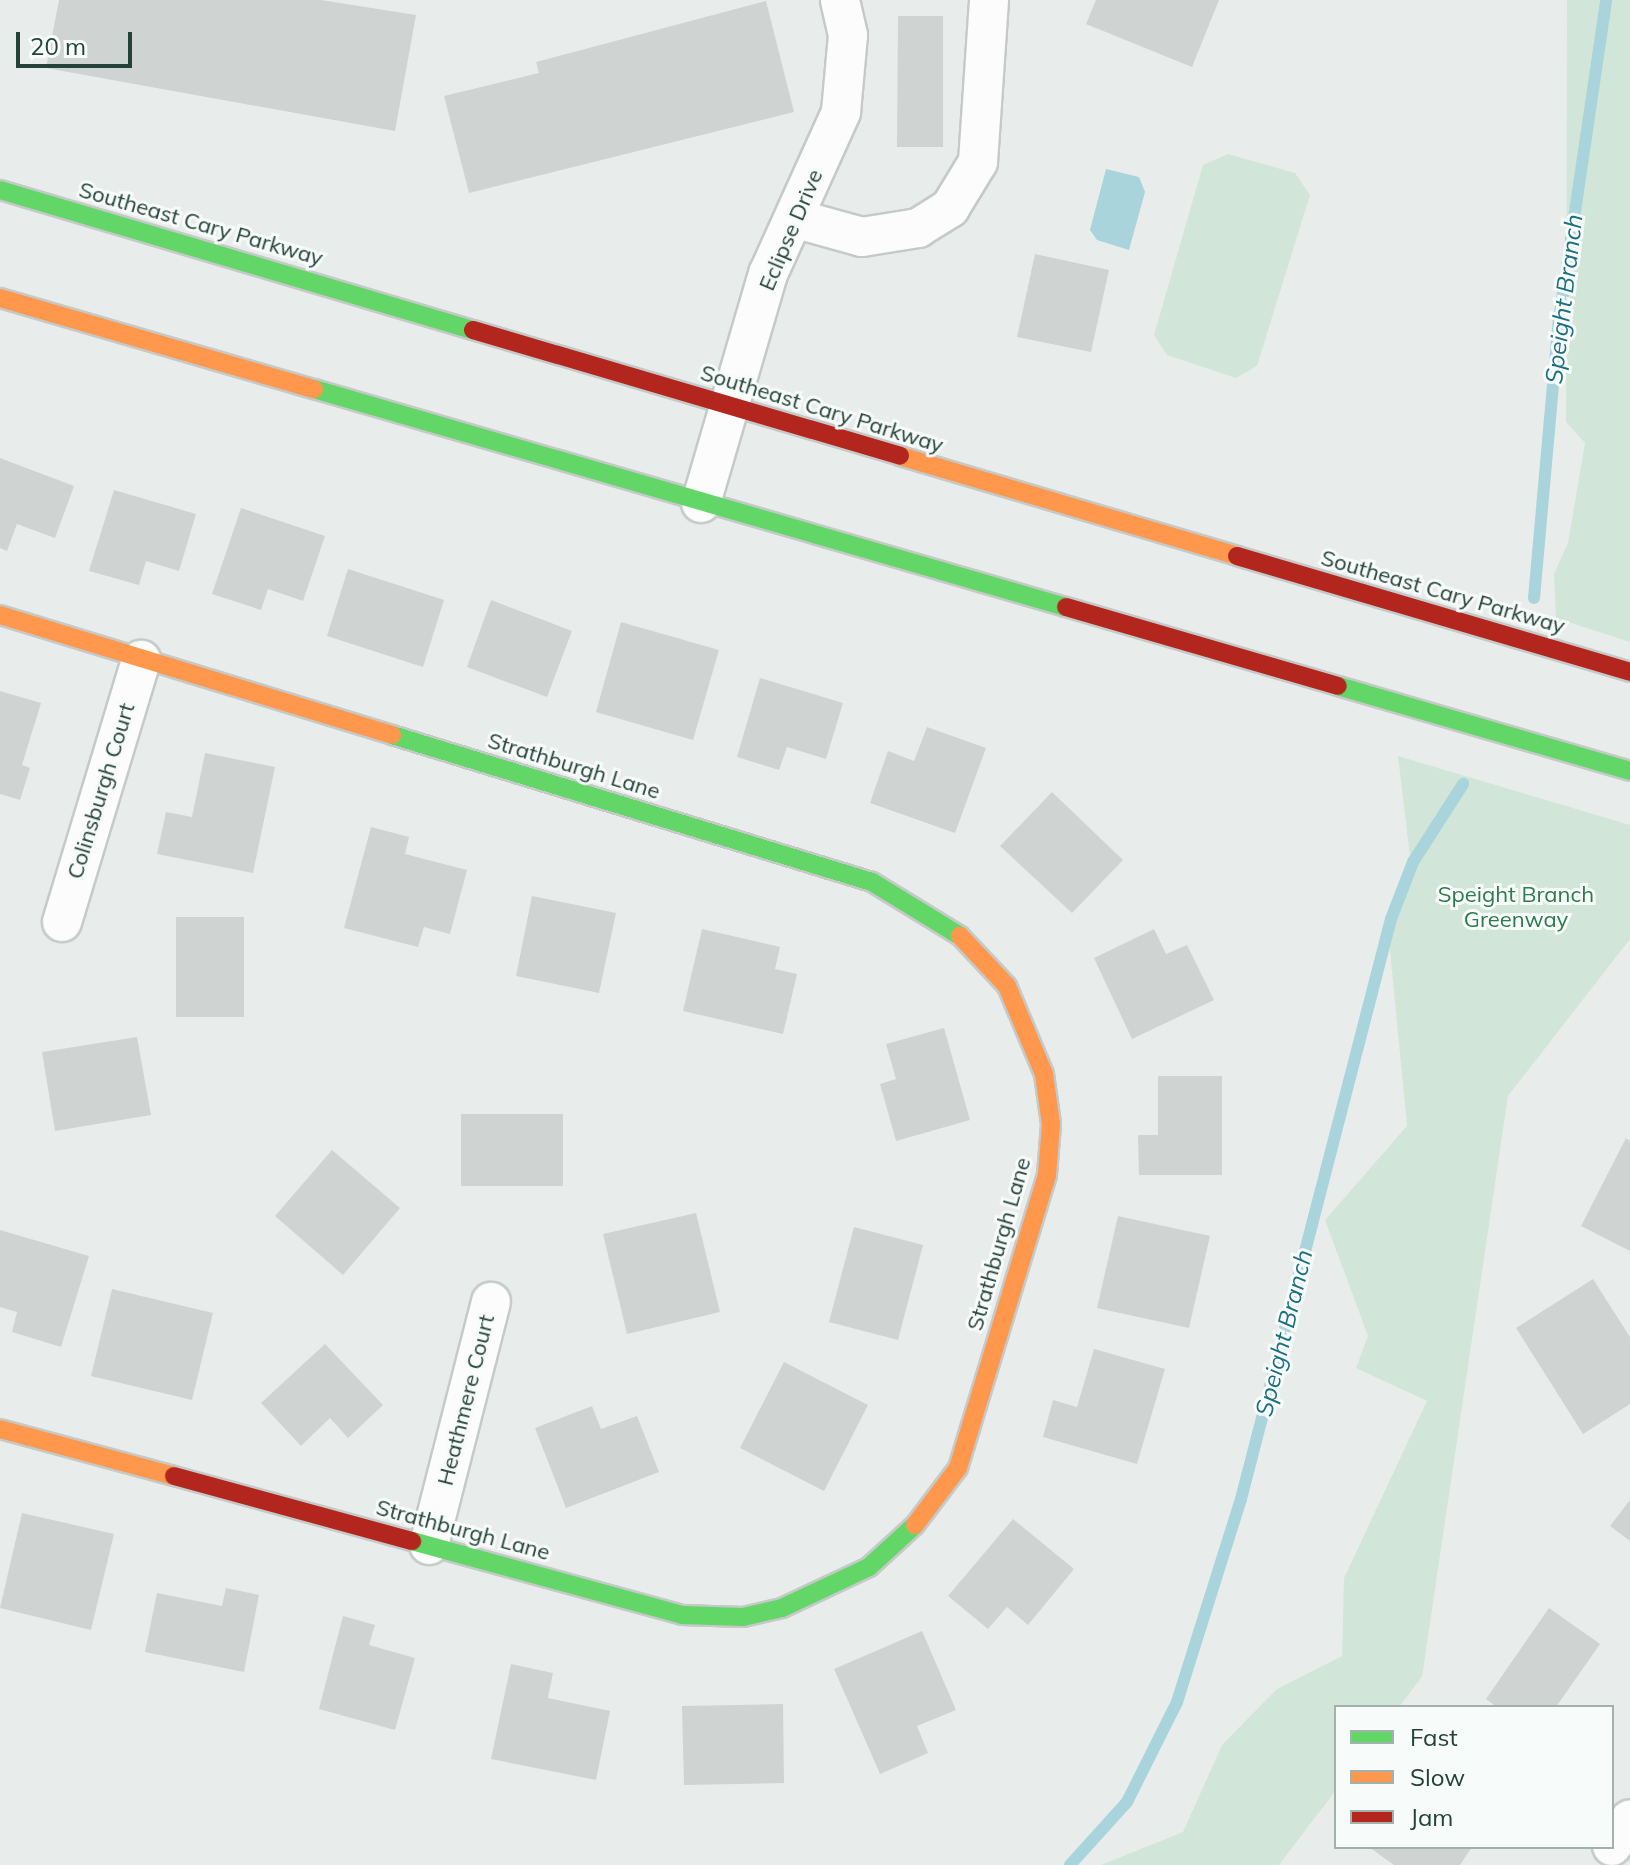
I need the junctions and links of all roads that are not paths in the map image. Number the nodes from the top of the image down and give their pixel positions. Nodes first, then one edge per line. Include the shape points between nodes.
1 (840, 0) edge
2 (989, 0) edge
3 (0, 190) edge
4 (797, 219) junction
5 (0, 298) edge
6 (730, 405) junction
7 (701, 503) junction
8 (0, 615) edge
9 (141, 660) junction
10 (1630, 672) edge
11 (1630, 771) edge
12 (62, 922) dead end
13 (491, 1302) dead end
14 (0, 1429) edge
15 (429, 1545) junction
16 (1630, 1819) edge
17 (1614, 1843) edge

1 - 4 street, Eclipse Drive via 848,35 841,112
2 - 4 street via 978,162 950,208 918,228 862,237
3 - 6 main road, Southeast Cary Parkway
4 - 6 street, Eclipse Drive via 768,274
5 - 7 main road
6 - 7 street, Eclipse Drive
6 - 10 main road, Southeast Cary Parkway via 1097,520
7 - 11 main road
8 - 9 main road, Strathburgh Lane
9 - 12 street, Colinsburgh Court
9 - 15 main road, Strathburgh Lane via 872,882 971,943 1007,986 1033,1039 1051,1124 1047,1175 958,1468 903,1540 833,1588 743,1617 682,1615
13 - 15 street, Heathmere Court
14 - 15 main road, Strathburgh Lane
16 - 17 street

